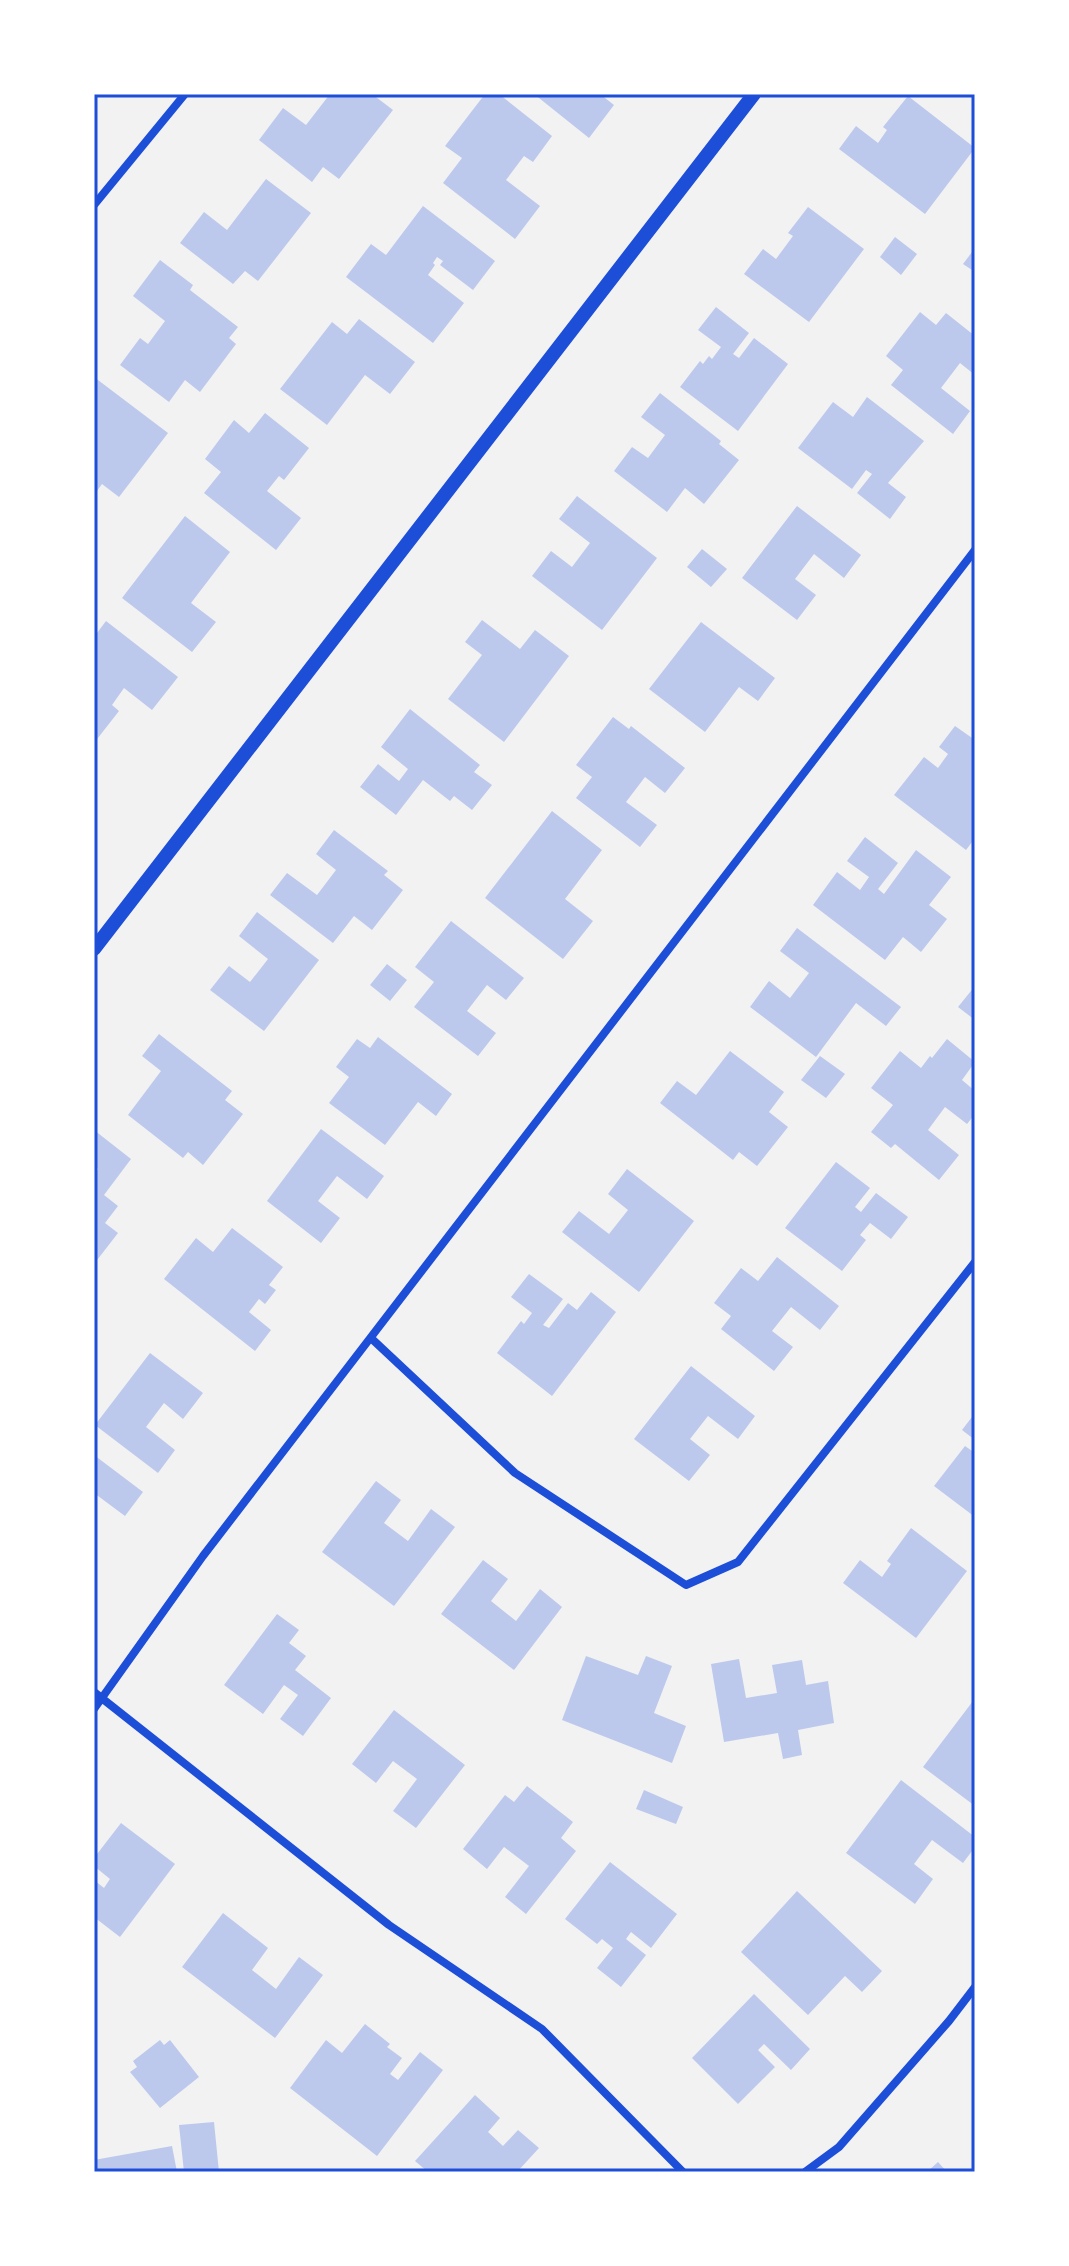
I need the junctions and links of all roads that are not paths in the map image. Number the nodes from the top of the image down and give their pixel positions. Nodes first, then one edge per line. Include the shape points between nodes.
1 (185, 94) edge
2 (754, 94) edge
3 (94, 205) edge
4 (975, 550) edge
5 (94, 949) edge
6 (975, 1262) edge
7 (372, 1339) junction
8 (94, 1692) edge
9 (102, 1699) junction
10 (94, 1709) edge
11 (975, 1987) edge
12 (683, 2172) edge
13 (805, 2172) edge

1 - 3 street
2 - 5 street
4 - 7 street
6 - 7 street via 738,1562 686,1585 515,1473
7 - 9 street via 203,1556
8 - 9 street
9 - 10 street
9 - 12 street via 389,1925 542,2029
11 - 13 street via 839,2147

